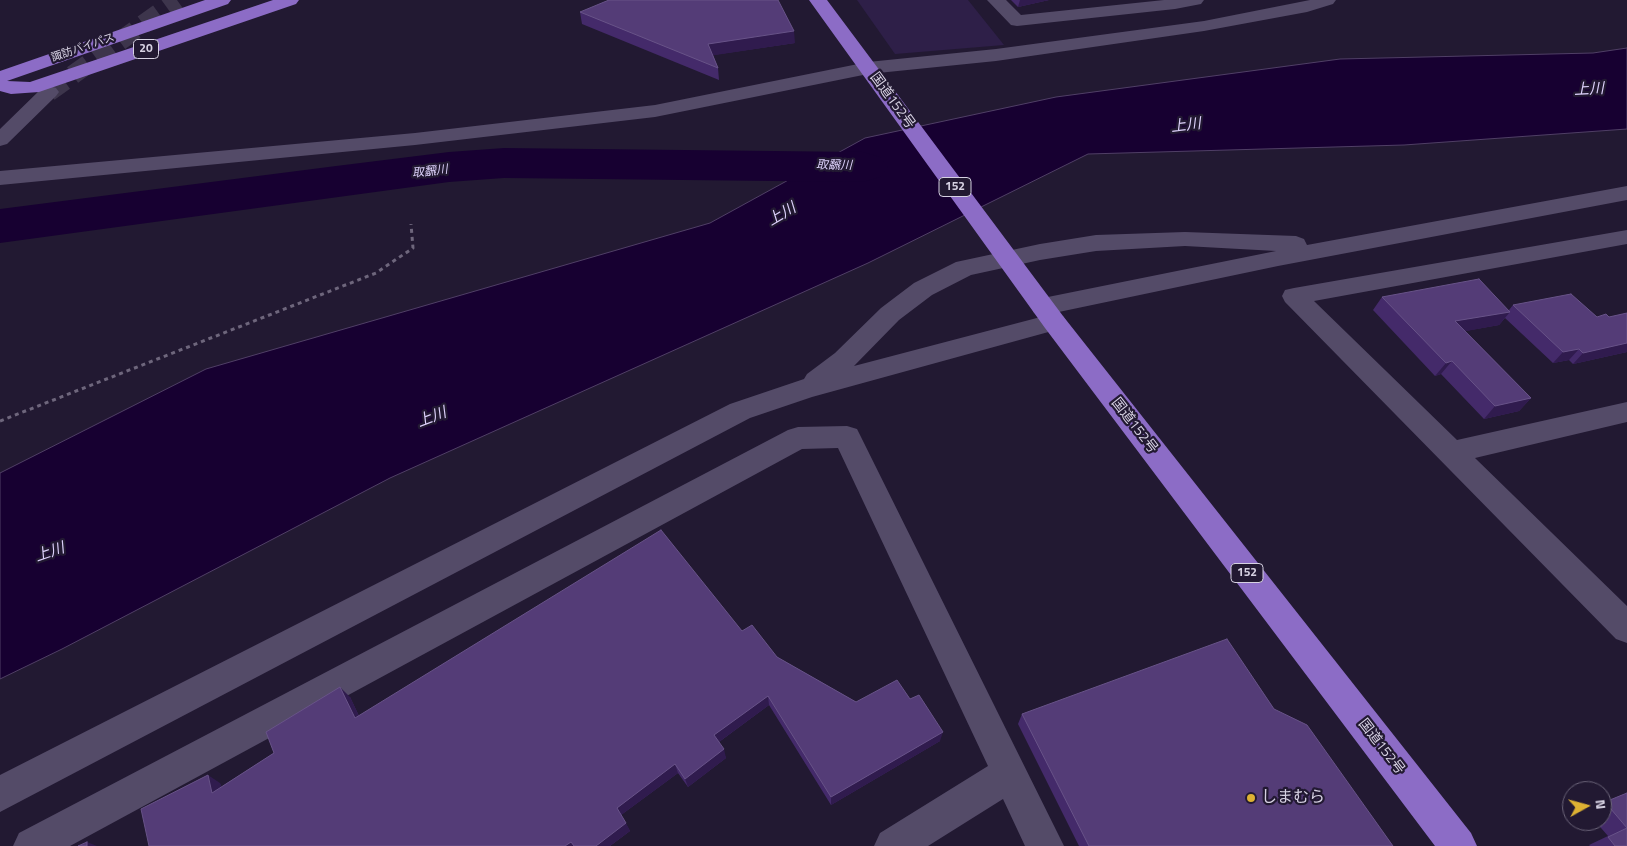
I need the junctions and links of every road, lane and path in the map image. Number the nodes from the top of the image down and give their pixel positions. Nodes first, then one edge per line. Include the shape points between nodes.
1 (176, 0) edge
2 (207, 0) edge
3 (222, 0) edge
4 (290, 0) edge
5 (818, 0) edge
6 (996, 0) edge
7 (1195, 0) edge
8 (1327, 0) edge
9 (0, 60) edge
10 (0, 71) edge
11 (871, 71) junction
12 (0, 77) edge
13 (0, 85) edge
14 (49, 92) tunnel mouth
15 (0, 140) edge
16 (0, 178) edge
17 (1627, 193) edge
18 (411, 224) dead end
19 (1627, 237) edge
20 (1332, 248) junction
21 (1044, 310) junction
22 (807, 388) junction
23 (1627, 412) edge
24 (0, 420) edge
25 (1451, 453) junction
26 (1627, 628) edge
27 (1009, 774) junction
28 (0, 794) edge
29 (32, 846) edge
30 (893, 846) edge
31 (1045, 846) edge
32 (1458, 846) edge

1 - 9 highway
2 - 10 highway, 諏訪バイパス / 20
3 - 12 highway, 諏訪バイパス / 20
4 - 13 highway, 20 via 32,88
5 - 11 highway, 国道152号 / 152
6 - 7 street via 1017,21
8 - 11 street via 1307,7 1204,26
11 - 16 street via 655,111 414,139
11 - 21 highway, 国道152号 / 152
14 - 15 street
17 - 20 street
18 - 24 path via 413,248 376,273
19 - 25 street via 1294,296
20 - 21 street
20 - 22 street via 1185,239 1096,243 964,268 923,289 890,314 844,360
21 - 22 street
21 - 32 highway, 国道152号 / 152
22 - 28 street via 740,411
23 - 25 street
25 - 26 street
27 - 29 street via 847,437 798,438
27 - 30 street
27 - 31 street

